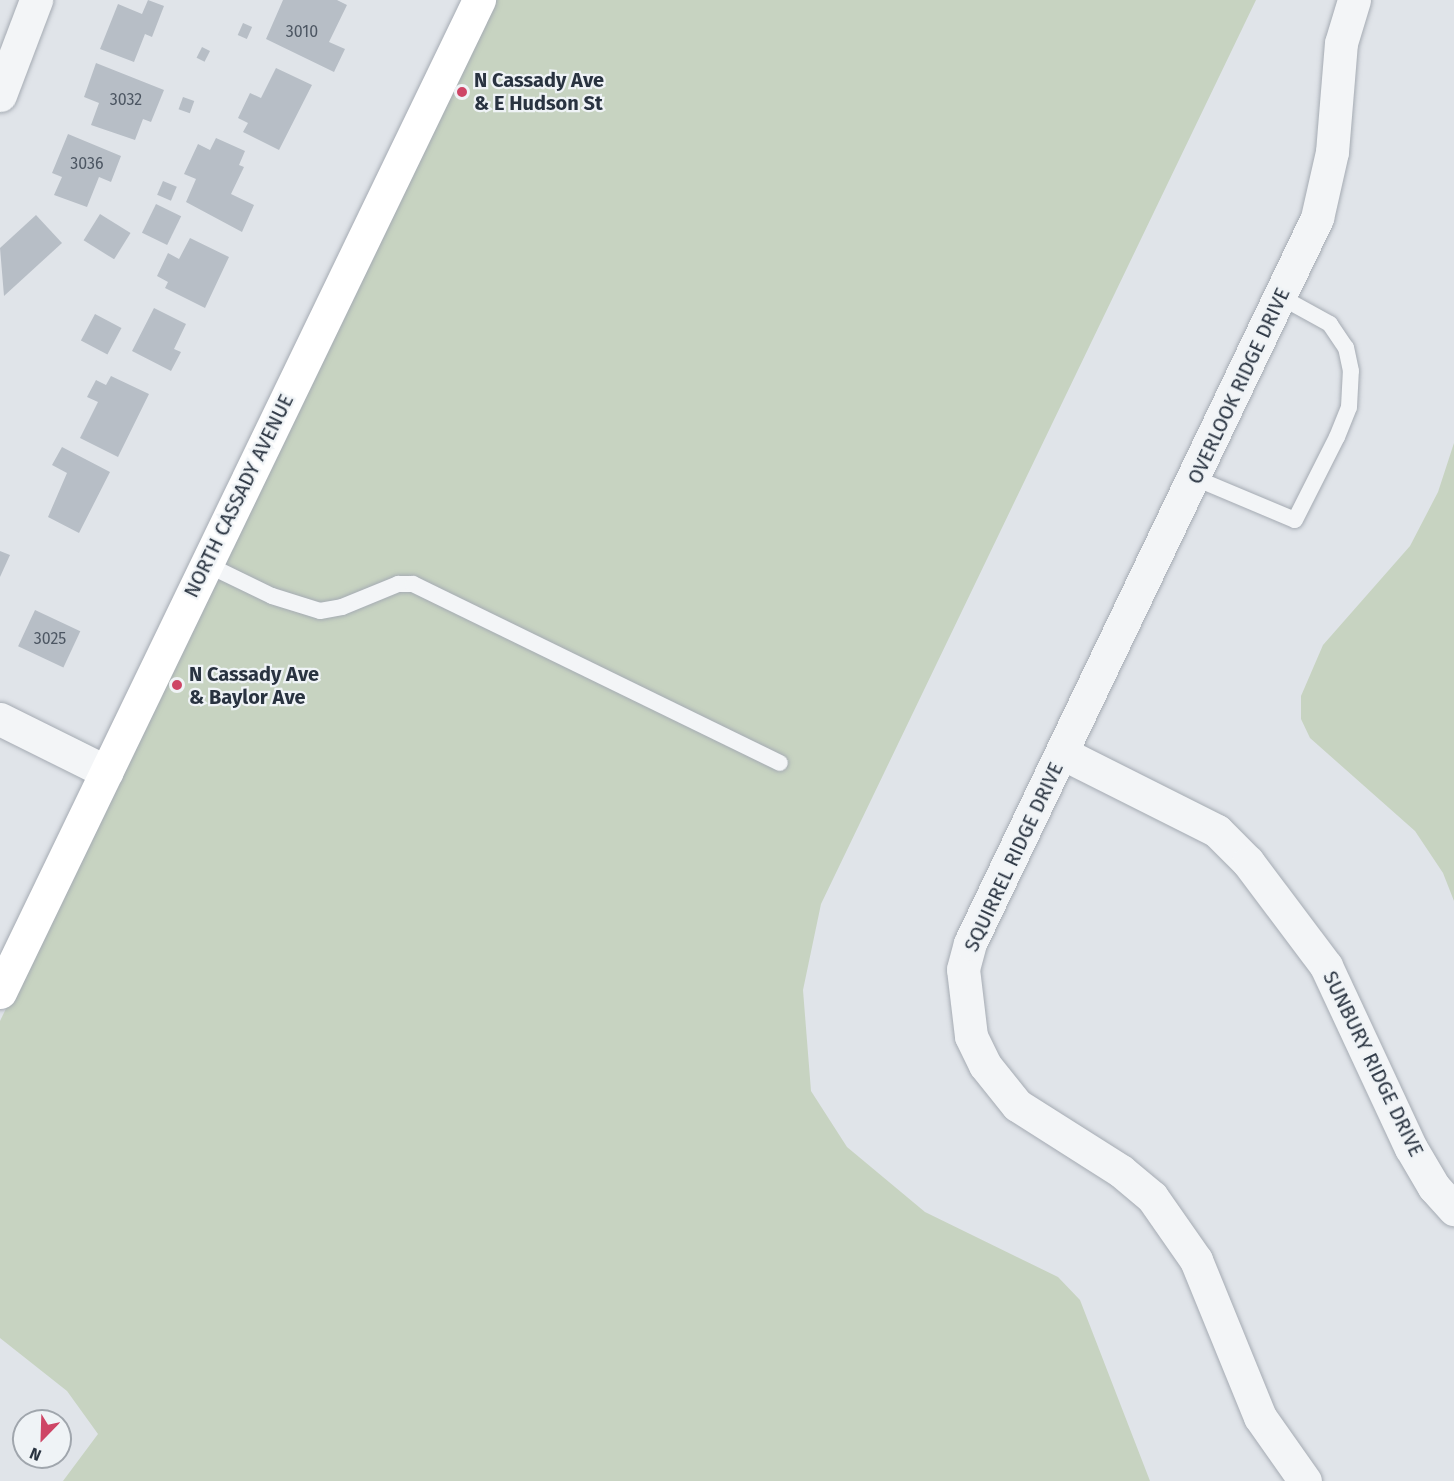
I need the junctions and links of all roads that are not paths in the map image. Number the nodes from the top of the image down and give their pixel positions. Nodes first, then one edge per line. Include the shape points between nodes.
1 (36, 0) edge
2 (479, 0) edge
3 (1354, 0) edge
4 (0, 95) edge
5 (1281, 297) junction
6 (1195, 478) junction
7 (206, 564) junction
8 (0, 719) edge
9 (1064, 754) junction
10 (780, 763) dead end
11 (107, 772) junction
12 (0, 992) edge
13 (1454, 1209) edge
14 (1305, 1481) edge

1 - 4 street
2 - 7 main road, NORTH CASSADY AVENUE
3 - 5 street, OVERLOOK RIDGE DRIVE via 1341,43 1326,185
5 - 6 street, OVERLOOK RIDGE DRIVE
5 - 6 lane via 1330,324 1346,348 1351,371 1348,407 1337,437 1295,520
6 - 9 street, OVERLOOK RIDGE DRIVE
7 - 10 lane via 272,596 320,611 342,607 398,584 413,584
7 - 11 main road, NORTH CASSADY AVENUE
8 - 11 street
9 - 13 street, SUNBURY RIDGE DRIVE via 1217,831 1248,862 1326,966 1411,1148 1434,1187
9 - 14 street, SQUIRREL RIDGE DRIVE via 970,943 963,969 971,1036 985,1065 1017,1105 1121,1170 1152,1197 1196,1260 1260,1417
11 - 12 main road, NORTH CASSADY AVENUE

